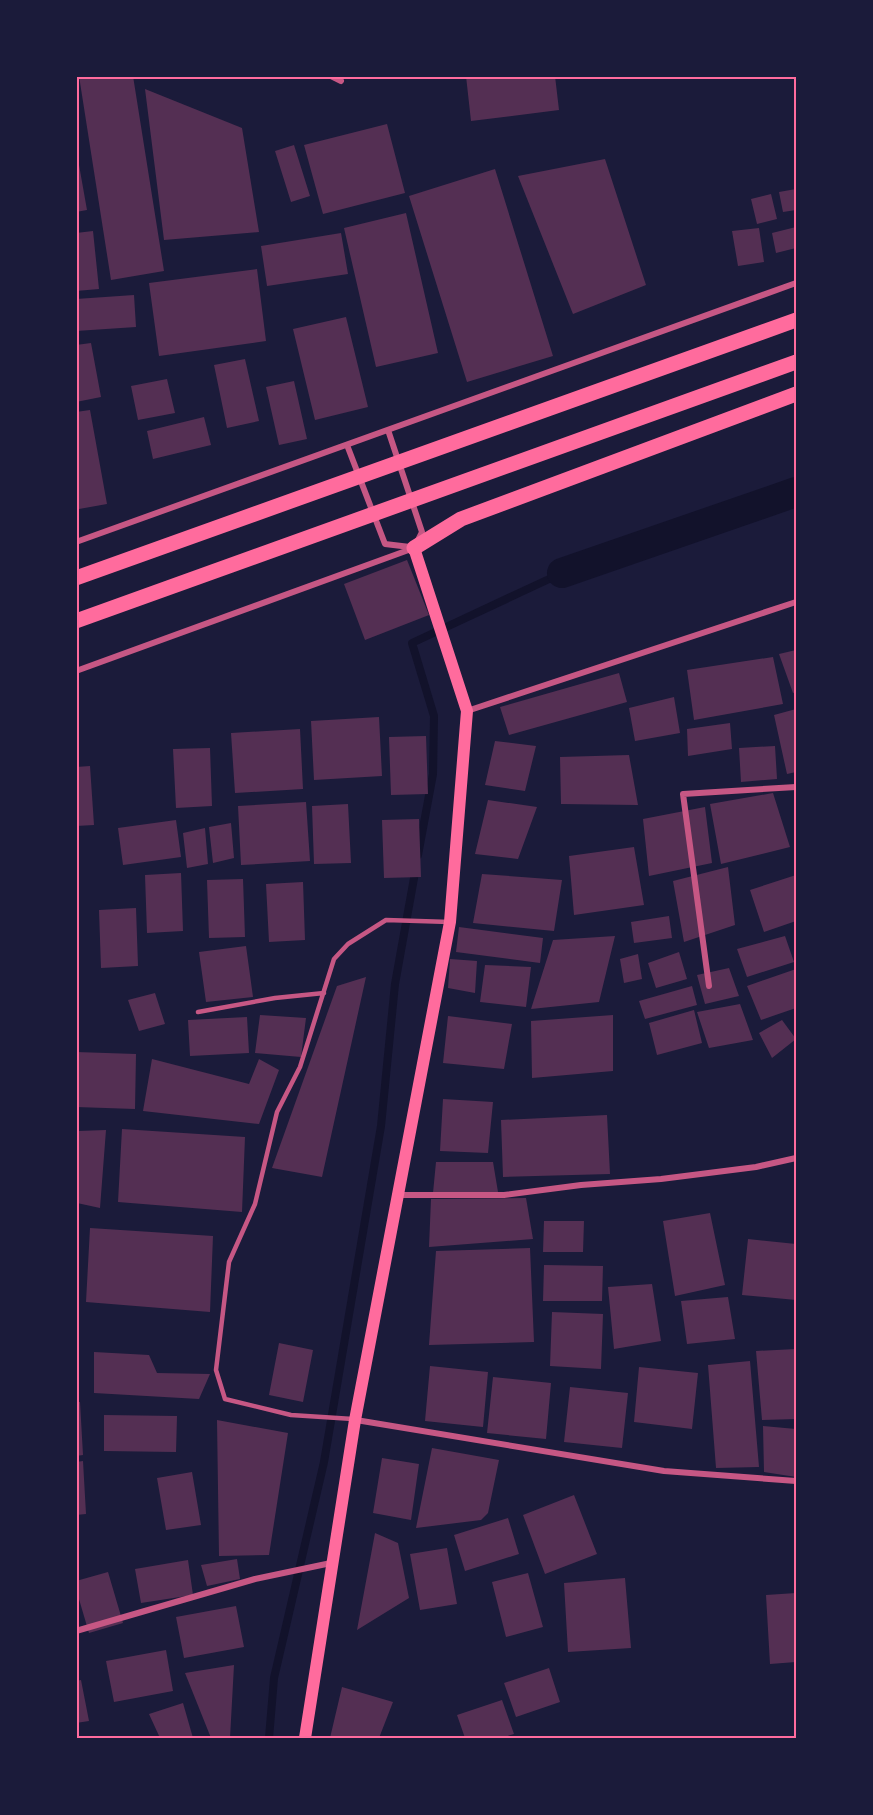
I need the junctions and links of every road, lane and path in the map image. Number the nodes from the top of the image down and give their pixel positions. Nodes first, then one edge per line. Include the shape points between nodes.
1 (331, 76) edge
2 (341, 81) dead end
3 (796, 283) edge
4 (796, 320) edge
5 (796, 362) edge
6 (796, 394) edge
7 (388, 430) junction
8 (347, 445) junction
9 (76, 542) edge
10 (414, 548) junction
11 (76, 578) edge
12 (796, 602) edge
13 (76, 621) edge
14 (76, 671) edge
15 (467, 711) junction
16 (796, 787) edge
17 (443, 921) junction
18 (709, 986) dead end
19 (324, 993) junction
20 (198, 1012) dead end
21 (796, 1158) edge
22 (398, 1195) junction
23 (355, 1420) junction
24 (796, 1481) edge
25 (331, 1563) junction
26 (76, 1631) edge
27 (306, 1738) edge

1 - 2 street
3 - 7 street
4 - 11 main road
5 - 13 main road
6 - 10 main road via 461,519
7 - 8 street
7 - 10 street via 422,532
8 - 9 street
8 - 10 street via 386,544
10 - 14 street
10 - 15 main road
12 - 15 street
15 - 17 main road
16 - 18 street via 683,794
17 - 19 lane via 386,920 348,944 334,959
17 - 22 main road
19 - 20 lane
19 - 23 lane via 300,1067 277,1112 255,1204 229,1262 216,1370 225,1399 291,1415
21 - 22 street via 756,1167 504,1195
22 - 23 main road
23 - 24 street via 664,1471
23 - 25 main road
25 - 26 street via 255,1579
25 - 27 main road

